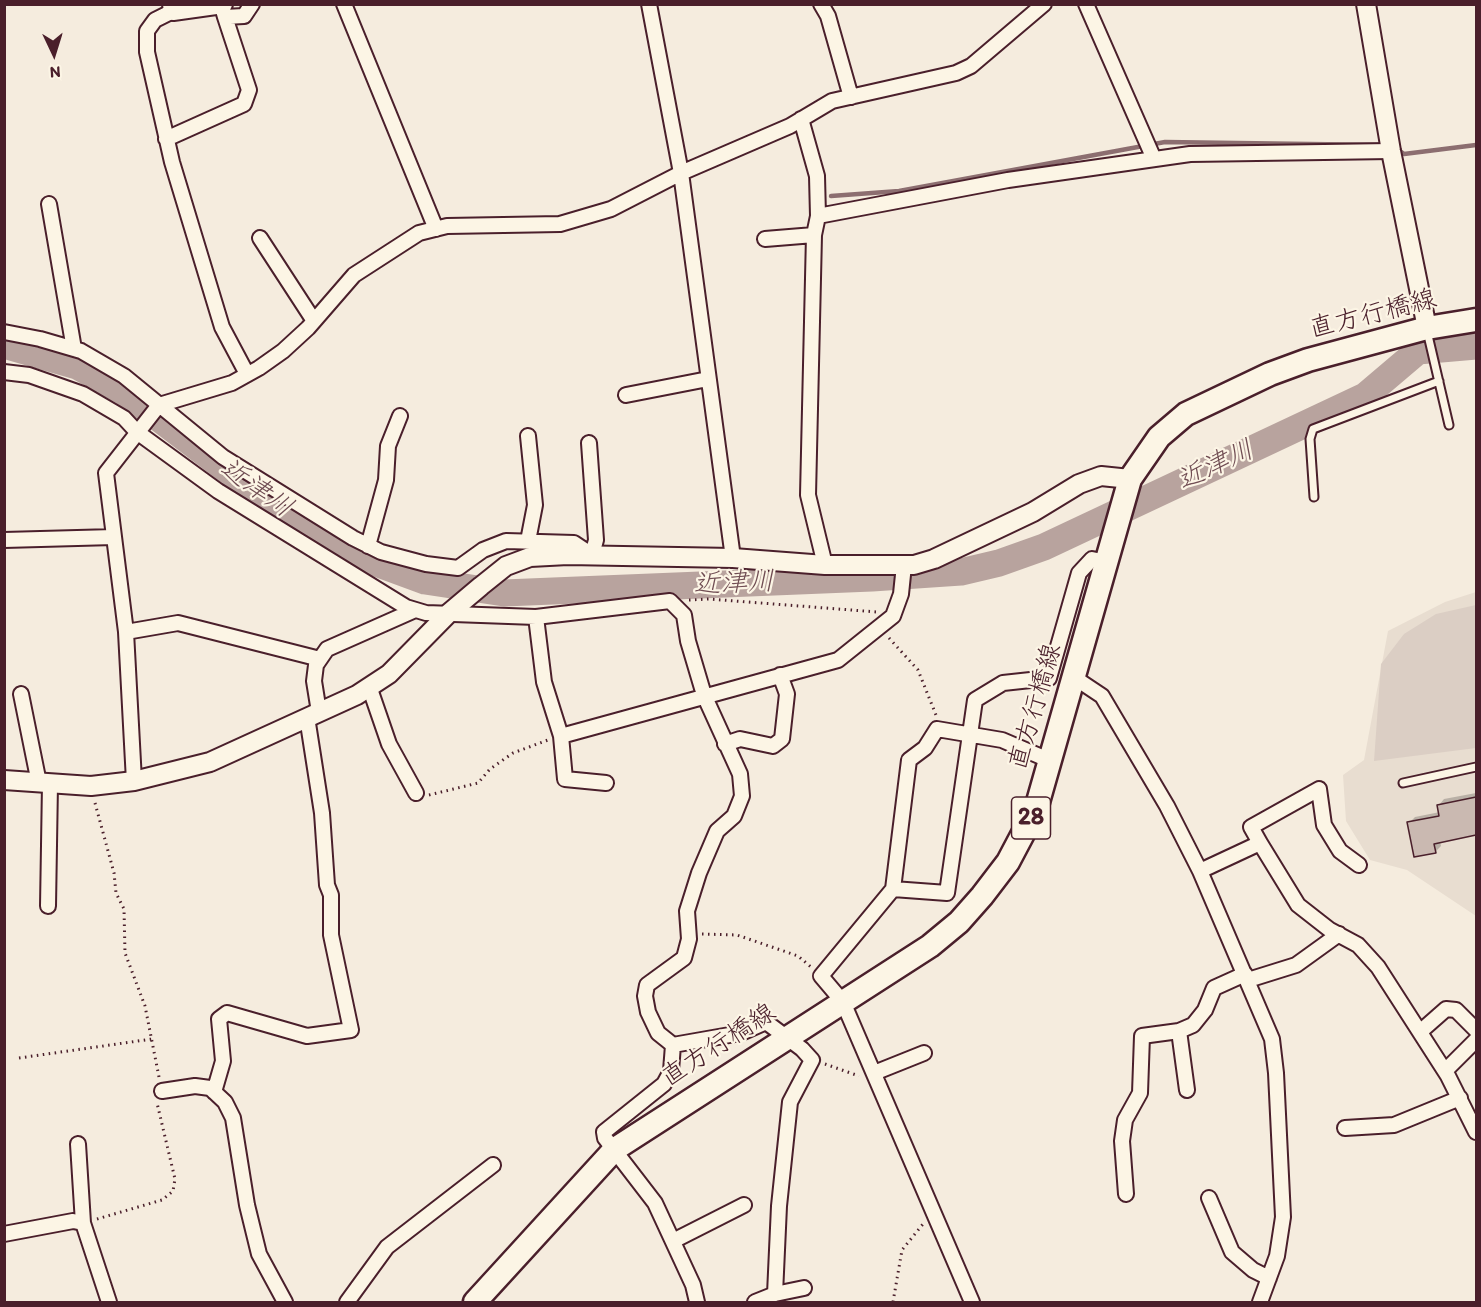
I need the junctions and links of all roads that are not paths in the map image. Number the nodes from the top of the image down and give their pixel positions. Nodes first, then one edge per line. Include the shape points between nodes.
1 (252, 4) edge
2 (344, 4) edge
3 (649, 4) edge
4 (821, 4) edge
5 (1044, 4) edge
6 (1086, 4) edge
7 (1366, 4) edge
8 (172, 8) edge
9 (223, 9) edge
10 (851, 97) junction
11 (801, 119) junction
12 (166, 139) junction
13 (1391, 151) junction
14 (1154, 159) junction
15 (681, 173) junction
16 (49, 204) dead end
17 (818, 216) junction
18 (436, 229) junction
19 (813, 235) junction
20 (260, 238) dead end
21 (765, 239) dead end
22 (1476, 320) edge
23 (314, 321) junction
24 (1427, 329) junction
25 (4, 332) edge
26 (74, 350) junction
27 (4, 372) edge
28 (248, 374) junction
29 (708, 379) junction
30 (1439, 381) junction
31 (626, 395) dead end
32 (159, 405) junction
33 (400, 416) dead end
34 (1449, 425) dead end
35 (141, 428) junction
36 (528, 436) dead end
37 (589, 443) dead end
38 (1130, 479) junction
39 (1314, 497) dead end
40 (114, 537) junction
41 (4, 540) edge
42 (528, 541) junction
43 (368, 546) junction
44 (592, 555) junction
45 (733, 558) junction
46 (1107, 562) junction
47 (825, 565) junction
48 (904, 565) junction
49 (415, 610) junction
50 (449, 613) junction
51 (536, 616) junction
52 (126, 632) junction
53 (320, 659) junction
54 (780, 675) junction
55 (1075, 678) junction
56 (369, 686) junction
57 (21, 694) dead end
58 (704, 695) junction
59 (313, 714) junction
60 (971, 734) junction
61 (561, 736) junction
62 (725, 744) junction
63 (1051, 761) junction
64 (1476, 767) edge
65 (4, 780) edge
66 (134, 781) junction
67 (44, 783) junction
68 (606, 783) dead end
69 (1403, 783) dead end
70 (416, 793) road end
71 (1260, 843) junction
72 (1359, 865) dead end
73 (1200, 871) junction
74 (893, 889) junction
75 (48, 906) dead end
76 (1339, 934) junction
77 (1247, 977) junction
78 (843, 1002) junction
79 (1476, 1030) edge
80 (1179, 1031) junction
81 (1421, 1032) junction
82 (784, 1038) junction
83 (1476, 1040) edge
84 (672, 1045) junction
85 (924, 1053) dead end
86 (1445, 1071) junction
87 (876, 1077) junction
88 (162, 1090) road end
89 (1187, 1090) dead end
90 (214, 1092) junction
91 (1460, 1098) junction
92 (1472, 1107) edge
93 (1345, 1128) dead end
94 (1476, 1132) edge
95 (78, 1144) dead end
96 (615, 1149) junction
97 (493, 1165) dead end
98 (1126, 1194) dead end
99 (1209, 1198) dead end
100 (744, 1205) dead end
101 (83, 1224) junction
102 (4, 1234) edge
103 (673, 1241) junction
104 (1269, 1278) junction
105 (804, 1288) dead end
106 (775, 1294) junction
107 (109, 1302) edge
108 (285, 1302) edge
109 (347, 1302) edge
110 (475, 1302) edge
111 (697, 1302) edge
112 (754, 1302) edge
113 (972, 1302) edge
114 (1260, 1302) edge

1 - 9 street via 244,16
2 - 18 street
3 - 15 street
4 - 10 street
5 - 10 street via 971,66 956,73
6 - 14 street
7 - 13 street
8 - 9 street
8 - 12 street via 147,31 147,52
9 - 12 street via 249,90 244,104
10 - 11 street via 832,101
11 - 15 street
11 - 17 street via 817,176
12 - 28 street via 222,327
13 - 14 street via 1190,154
13 - 24 street
14 - 17 street via 1008,180
15 - 18 street via 611,209 560,224
15 - 29 street
16 - 26 street
17 - 19 street
18 - 23 street via 419,233 354,275
19 - 21 street
19 - 47 street via 808,495
20 - 23 street
22 - 24 main road, 直方行橋線 / 28
23 - 28 street via 283,351
24 - 30 lane
24 - 38 main road, 直方行橋線 / 28 via 1308,360 1234,389 1186,414 1159,436
25 - 26 street
26 - 32 street via 124,376
27 - 35 street via 29,375 83,394
28 - 32 street via 232,383
29 - 31 street
29 - 45 street
30 - 34 lane
30 - 39 lane via 1313,429 1310,439
32 - 35 street
32 - 43 street via 223,457
33 - 43 street via 388,446 386,480
35 - 40 street via 106,473
35 - 49 street via 218,491
36 - 42 street via 535,505
37 - 44 street via 596,540
38 - 46 main road, 直方行橋線 / 28
38 - 48 street via 1101,476 1090,480 934,559
40 - 41 street
40 - 52 street
42 - 43 street via 506,541 483,550 458,568 426,564
42 - 44 street via 574,543
44 - 45 street
44 - 50 street via 530,557 506,566
45 - 47 street
46 - 55 main road, 直方行橋線 / 28
46 - 60 street via 1092,559 1079,573 1049,678 1003,683 975,700
47 - 48 street
48 - 54 street via 901,594 893,616 838,660
49 - 50 street
49 - 53 street via 327,649
50 - 51 street
50 - 56 street via 389,674
51 - 58 street via 670,602 684,615
51 - 61 street via 544,682
52 - 53 street via 178,623
52 - 66 street
53 - 59 street via 316,665
54 - 58 street
54 - 62 street via 787,694 782,739 774,746 740,740
55 - 63 main road, 直方行橋線 / 28
55 - 73 street via 1102,696
56 - 59 street
56 - 70 street via 388,744
57 - 67 street
58 - 61 street
58 - 62 street
59 - 66 street via 210,762
59 - 90 street via 331,895 331,935 351,1030 307,1036 227,1013 219,1019 223,1061
60 - 63 street via 1019,746
60 - 74 street via 937,729 925,748 909,760
60 - 74 street via 947,892
61 - 68 street via 566,779
62 - 84 street via 740,774 742,796 734,816 717,831 699,873 687,911 689,939 684,958 647,985 645,996 658,1033
63 - 78 main road, 直方行橋線 / 28 via 1036,810 1008,862 982,896 930,946
64 - 69 lane
65 - 67 street
66 - 67 street via 91,786
67 - 75 street
71 - 72 street via 1251,826 1319,789 1324,825 1340,851
71 - 73 street
71 - 76 street via 1298,904
73 - 77 street
74 - 78 street via 821,976
76 - 77 street via 1296,965
76 - 81 street via 1358,945 1378,967
77 - 80 street via 1214,988 1205,1010 1193,1025
77 - 104 street via 1272,1039 1276,1073 1282,1217 1277,1256
78 - 82 main road, 直方行橋線 / 28
78 - 87 street
79 - 81 street via 1456,1010 1446,1010
80 - 89 street
80 - 98 street via 1142,1036 1140,1093 1125,1120 1122,1141
81 - 86 street
82 - 84 street via 766,1022 741,1033
82 - 96 main road, 直方行橋線 / 28
82 - 106 street via 812,1060 790,1102
83 - 86 street
84 - 96 street via 671,1071 664,1084 604,1132 604,1138
85 - 87 street
86 - 91 street
87 - 113 street
88 - 90 street via 195,1086
90 - 108 street via 233,1118 259,1254
91 - 92 street
91 - 93 street via 1394,1125
92 - 94 street
95 - 101 street
96 - 103 street via 655,1203
96 - 110 main road, 直方行橋線 / 28
97 - 109 street via 387,1247
99 - 104 street via 1232,1252
100 - 103 street
101 - 102 street via 73,1221
101 - 107 street
103 - 111 street
104 - 114 street
105 - 106 street
106 - 112 street

